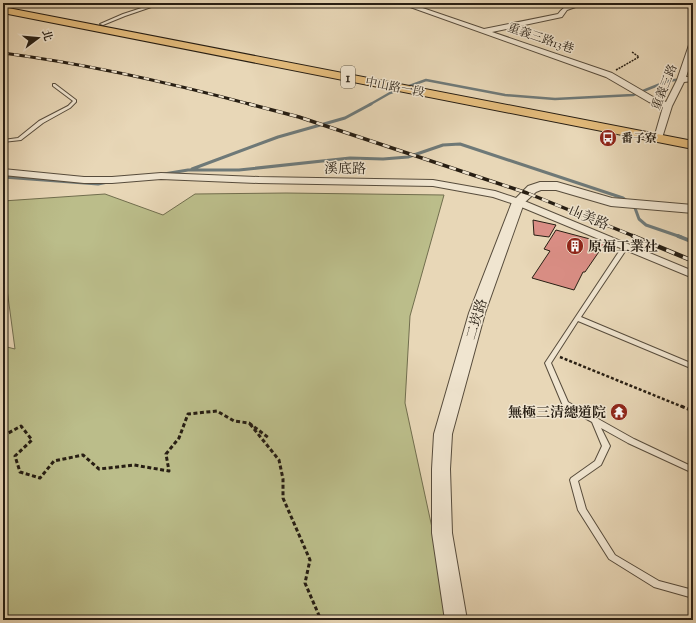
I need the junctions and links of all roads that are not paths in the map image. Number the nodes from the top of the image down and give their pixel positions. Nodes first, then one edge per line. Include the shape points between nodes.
1 (161, 3) edge
2 (402, 3) edge
3 (584, 3) edge
4 (3, 5) edge
5 (3, 10) edge
6 (102, 24) junction
7 (484, 31) junction
8 (131, 32) junction
9 (693, 45) edge
10 (693, 79) edge
11 (681, 80) junction
12 (54, 85) dead end
13 (668, 106) junction
14 (659, 136) junction
15 (693, 139) edge
16 (3, 141) edge
17 (693, 145) edge
18 (3, 172) edge
19 (165, 176) junction
20 (3, 179) edge
21 (518, 202) junction
22 (693, 209) edge
23 (625, 247) junction
24 (693, 275) edge
25 (577, 318) junction
26 (693, 367) edge
27 (595, 421) junction
28 (693, 470) edge
29 (693, 594) edge
30 (456, 620) edge

1 - 6 lane via 124,14
2 - 7 street, 重義三路13巷
3 - 7 street via 565,9 560,16
4 - 6 main road, 中山路一段 / 1
5 - 8 main road, 中山路一段 / 1
6 - 8 main road, 中山路一段 / 1
7 - 13 street, 重義三路13巷 via 610,74 652,100
8 - 14 main road, 中山路一段 / 1
9 - 11 street, 重義三路
10 - 11 street
11 - 13 street, 重義三路
12 - 16 lane via 75,101 41,122 19,140
13 - 14 street, 重義三路
14 - 15 main road, 中山路一段 / 1
14 - 17 main road, 中山路一段 / 1
18 - 19 street, 溪底路 via 84,180
19 - 20 street, 溪底路 via 97,186
19 - 21 street, 溪底路 via 433,183 495,194
21 - 22 street via 540,186 557,186 611,202
21 - 23 street, 山美路
21 - 30 street, 二崁路 via 477,313 443,434 440,469 442,533
23 - 24 street, 山美路
23 - 25 lane
25 - 26 lane
25 - 27 lane via 548,363 565,404
27 - 28 lane
27 - 29 lane via 606,446 598,463 574,480 582,510 612,557 657,584

